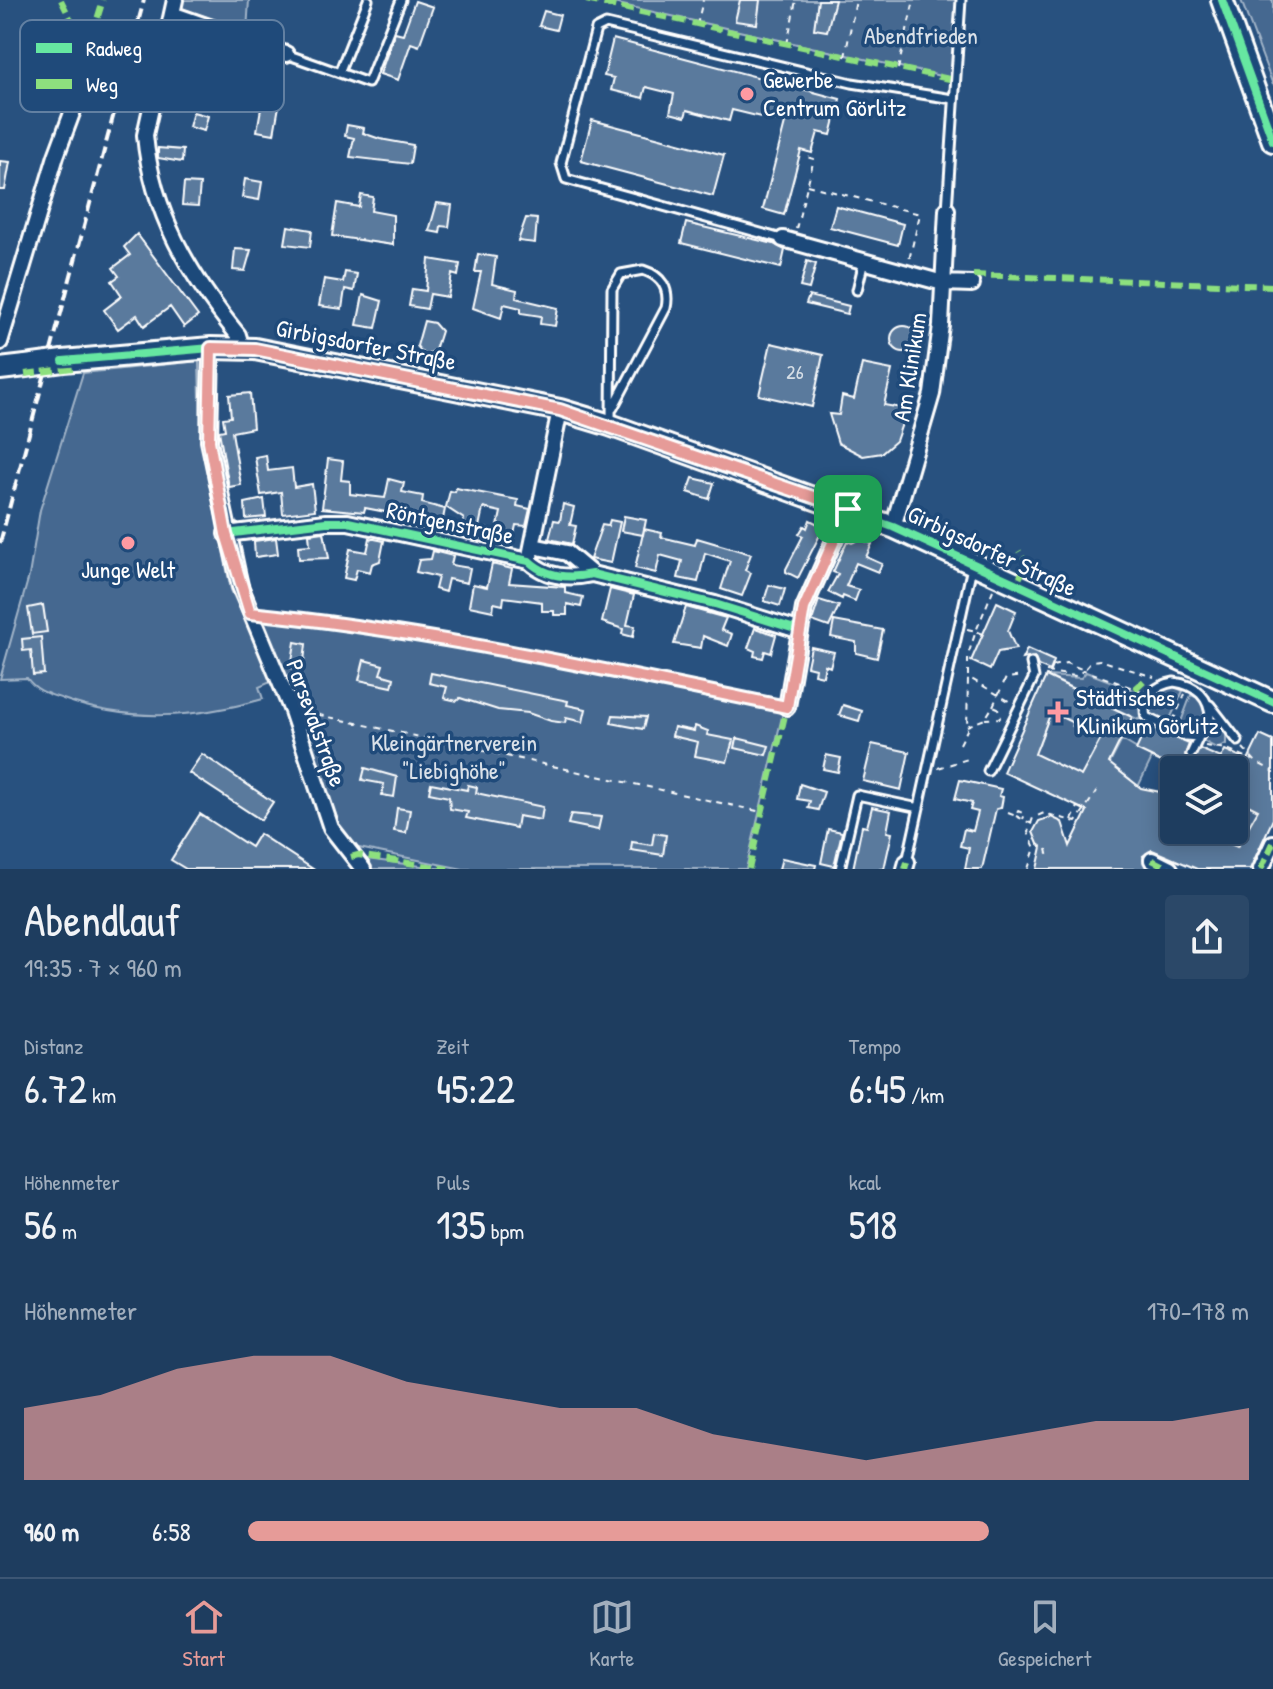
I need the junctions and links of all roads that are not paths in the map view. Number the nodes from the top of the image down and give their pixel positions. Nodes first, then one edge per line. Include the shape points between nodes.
1 (368, 0) edge
2 (401, 0) edge
3 (961, 0) edge
4 (1222, 0) edge
5 (174, 7) edge
6 (205, 20) edge
7 (286, 54) edge
8 (339, 73) junction
9 (953, 99) junction
10 (72, 112) edge
11 (150, 112) edge
12 (1273, 141) edge
13 (947, 210) joint
14 (787, 240) joint
15 (864, 261) junction
16 (943, 283) junction
17 (972, 284) dead end
18 (857, 290) dead end
19 (0, 342) edge
20 (211, 348) junction
21 (242, 348) junction
22 (0, 369) edge
23 (560, 410) junction
24 (612, 417) junction
25 (848, 509) junction
26 (893, 527) junction
27 (226, 534) junction
28 (531, 554) junction
29 (973, 564) junction
30 (592, 574) junction
31 (798, 630) junction
32 (1031, 663) dead end
33 (1191, 683) junction
34 (1273, 700) edge
35 (1207, 703) junction
36 (787, 707) road end
37 (1199, 737) junction
38 (1238, 741) road end
39 (1191, 754) dead end
40 (988, 771) dead end
41 (919, 808) junction
42 (1272, 847) edge
43 (1152, 860) dead end
44 (906, 866) edge
45 (363, 869) edge
46 (840, 869) edge
47 (1170, 869) edge
48 (1261, 869) edge

1 - 8 lane
2 - 8 lane via 368,83
3 - 9 lane
4 - 12 street
5 - 6 street
7 - 8 lane
9 - 13 lane
9 - 14 lane via 852,83 606,24 596,29 561,163 566,179
10 - 19 street
11 - 21 street via 145,135 151,177 176,247
13 - 16 street, Am Klinikum
14 - 15 street
15 - 16 street
15 - 18 lane
16 - 17 street
16 - 26 street, Am Klinikum via 932,394
20 - 21 street, Girbigsdorfer Straße
20 - 22 street, Girbigsdorfer Straße, bridge
20 - 27 street, Parsevalstraße via 209,441
21 - 23 street, Girbigsdorfer Straße
23 - 24 street, Girbigsdorfer Straße
23 - 28 street
24 - 24 lane via 666,308 668,294 662,281 643,270 621,274 612,289
24 - 25 street, Girbigsdorfer Straße
25 - 26 street, Girbigsdorfer Straße
25 - 31 street
26 - 29 street, Girbigsdorfer Straße
27 - 28 street, Röntgenstraße via 348,522
27 - 45 street, Parsevalstraße via 331,828
28 - 30 street, Röntgenstraße via 567,553
28 - 30 street, Röntgenstraße via 541,572 573,578
29 - 33 street, Girbigsdorfer Straße
29 - 41 lane
30 - 31 street, Röntgenstraße
31 - 36 street
32 - 40 lane via 1034,677
33 - 34 street, Girbigsdorfer Straße
33 - 35 lane
33 - 37 lane via 1161,685 1150,694 1144,711 1152,722
35 - 37 lane via 1210,721
35 - 38 lane
37 - 39 lane
41 - 44 lane
41 - 46 lane via 857,795
42 - 48 street
43 - 47 street

